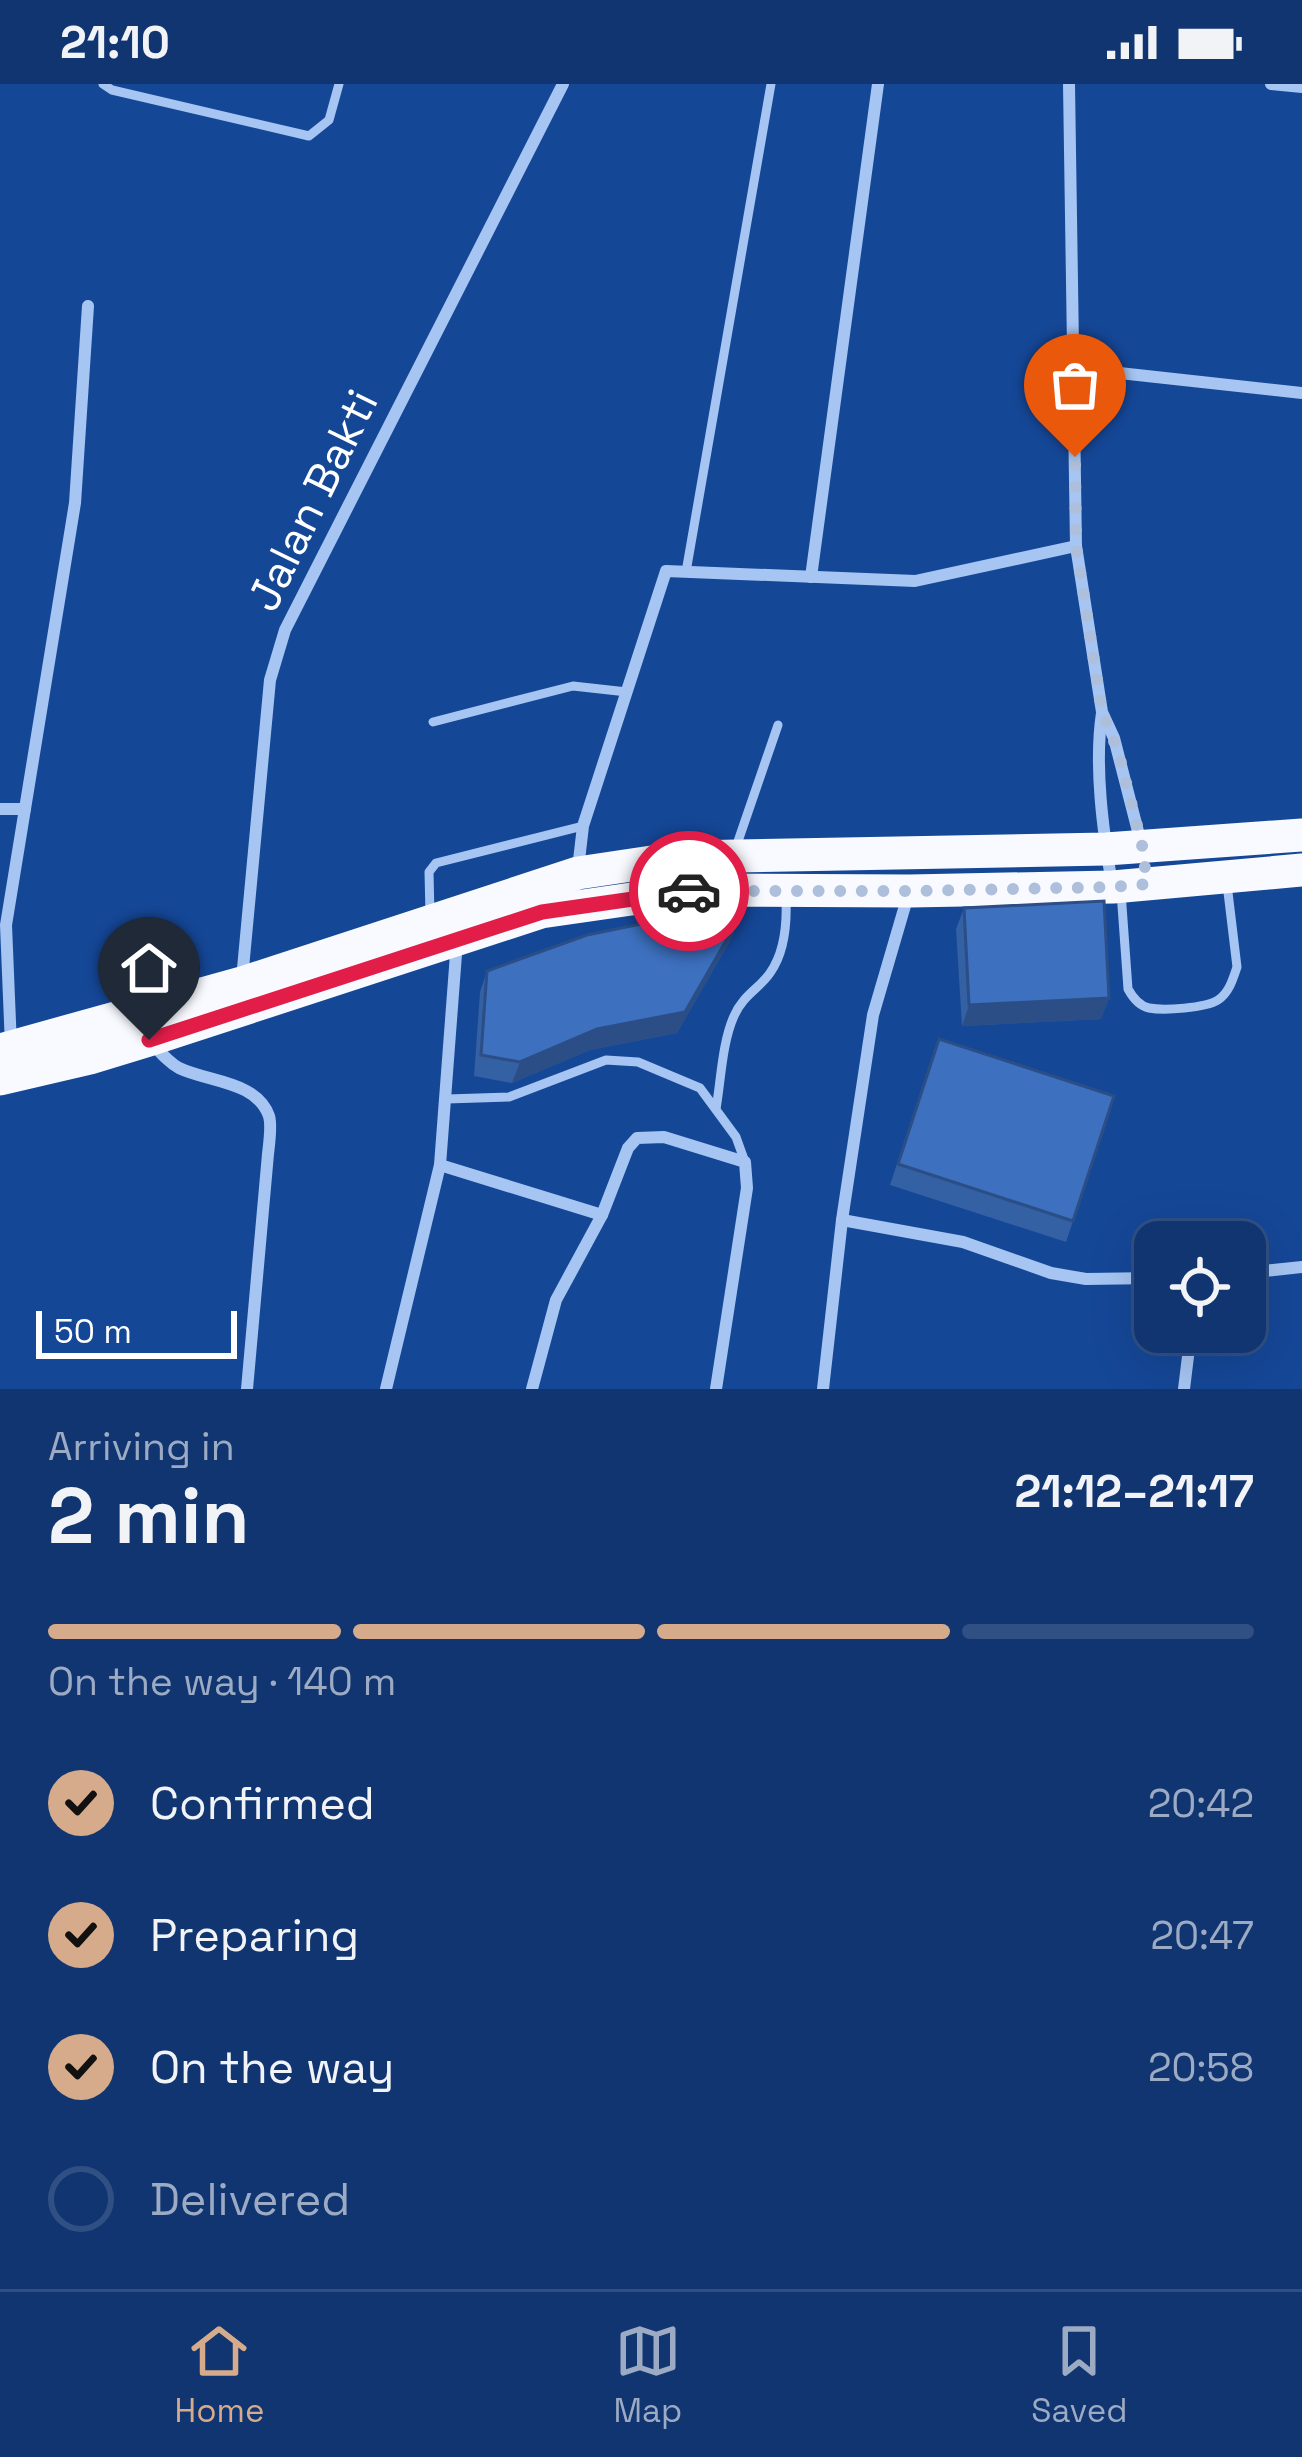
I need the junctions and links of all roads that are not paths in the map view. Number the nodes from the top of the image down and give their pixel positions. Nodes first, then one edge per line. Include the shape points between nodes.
1 (103, 84) edge
2 (339, 84) edge
3 (562, 84) edge
4 (771, 84) edge
5 (878, 84) edge
6 (1069, 84) edge
7 (1271, 84) edge
8 (1302, 87) edge
9 (88, 306) dead end
10 (1074, 368) junction
11 (1302, 392) edge
12 (1076, 545) junction
13 (686, 572) junction
14 (811, 577) junction
15 (627, 692) junction
16 (1102, 712) junction
17 (433, 722) dead end
18 (778, 725) dead end
19 (25, 808) junction
20 (0, 809) edge
21 (583, 826) junction
22 (1302, 835) edge
23 (1142, 845) junction
24 (1106, 849) junction
25 (733, 855) junction
26 (1302, 870) edge
27 (578, 873) junction
28 (1227, 878) junction
29 (1127, 886) junction
30 (786, 890) junction
31 (910, 891) junction
32 (444, 930) junction
33 (242, 983) junction
34 (149, 1040) junction
35 (4, 1059) edge
36 (447, 1099) junction
37 (716, 1109) junction
38 (745, 1162) junction
39 (440, 1166) junction
40 (602, 1215) junction
41 (842, 1220) junction
42 (1302, 1267) edge
43 (1266, 1271) edge
44 (1134, 1278) edge
45 (1188, 1353) edge
46 (247, 1389) edge
47 (386, 1389) edge
48 (532, 1389) edge
49 (716, 1389) edge
50 (823, 1389) edge
51 (1184, 1389) edge

1 - 2 lane via 309,136 329,119
3 - 33 street, Jalan Bakti via 285,630 270,680
4 - 13 lane
5 - 14 street
6 - 10 street
7 - 8 street
9 - 19 street via 75,503
10 - 11 street
10 - 12 street
12 - 14 street via 914,581
12 - 16 street
13 - 14 street
13 - 15 street via 666,571
15 - 17 lane via 573,686
15 - 21 street
16 - 23 street
16 - 24 street
18 - 25 lane
19 - 20 street
19 - 35 street via 6,925
21 - 27 street
21 - 32 lane via 436,863 429,872
22 - 23 highway
23 - 24 highway
23 - 29 street
24 - 25 highway
24 - 29 street
25 - 27 highway
26 - 28 highway
27 - 32 highway
28 - 29 highway
28 - 29 lane via 1235,974 1222,998 1182,1008 1148,1008 1128,989
29 - 31 highway
30 - 31 highway
30 - 32 highway via 694,890
30 - 37 lane via 781,953 733,1018
31 - 41 street via 873,1015
32 - 33 highway
32 - 34 highway
32 - 36 street
33 - 35 highway
34 - 35 highway via 90,1058
34 - 46 street via 172,1065 252,1093 269,1116
36 - 37 lane via 509,1097 606,1060 638,1063 700,1088
36 - 39 street
37 - 38 lane
38 - 40 street via 664,1137 637,1138
38 - 49 street
39 - 40 street
39 - 47 street
40 - 48 street via 556,1300
41 - 44 street via 964,1242 1051,1273
41 - 50 street
42 - 43 street
45 - 51 street

